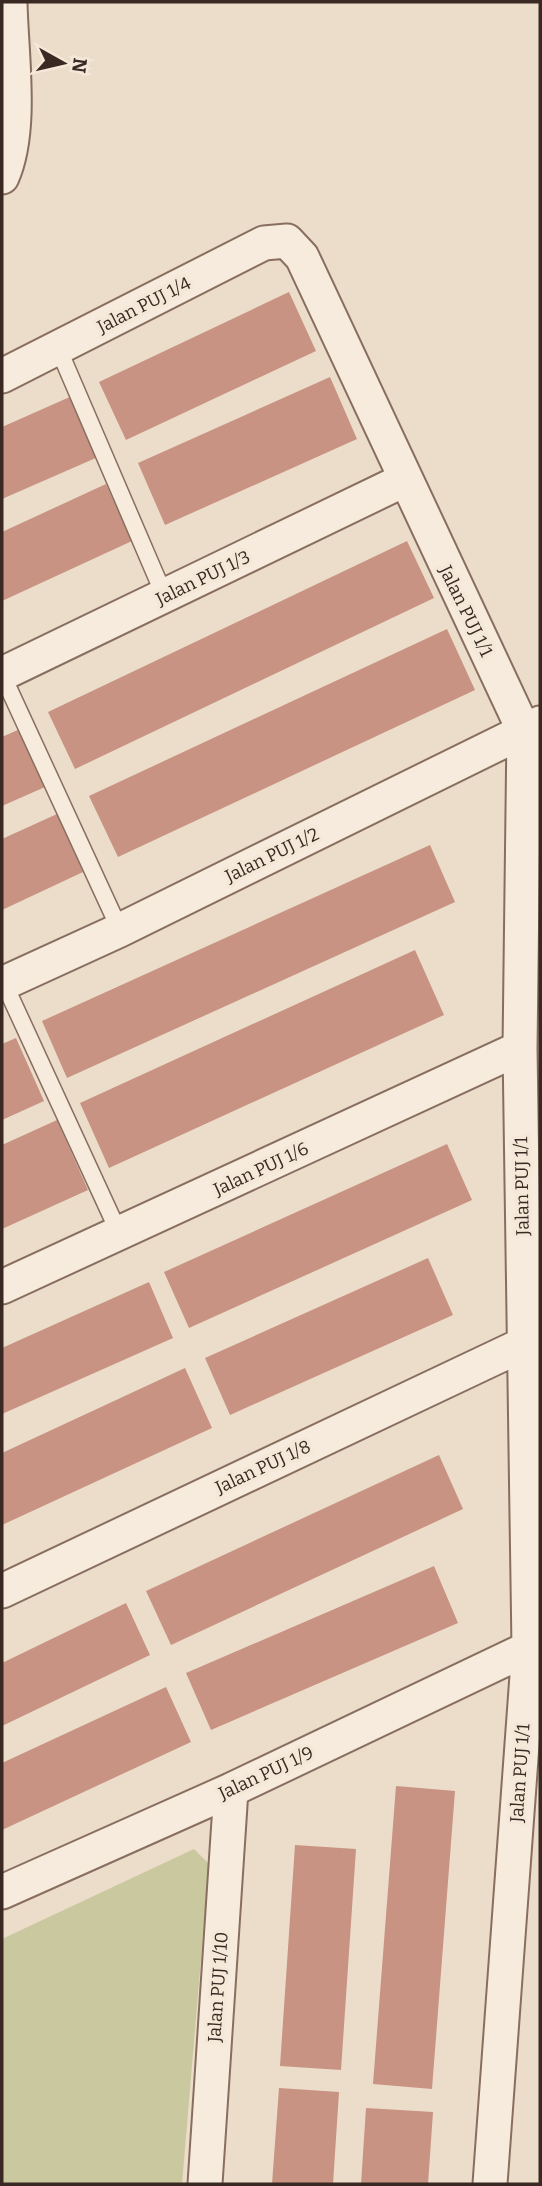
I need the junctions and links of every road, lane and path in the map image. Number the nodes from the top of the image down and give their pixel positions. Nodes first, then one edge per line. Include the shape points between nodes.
1 (10, 2) edge
2 (2, 177) edge
3 (287, 241) joint
4 (59, 349) junction
5 (2, 376) edge
6 (404, 480) junction
7 (165, 597) junction
8 (2, 674) edge
9 (532, 727) edge
10 (120, 930) junction
11 (3, 983) edge
12 (520, 1048) junction
13 (120, 1235) junction
14 (2, 1287) edge
15 (524, 1344) junction
16 (2, 1591) edge
17 (528, 1648) junction
18 (231, 1790) junction
19 (2, 1892) edge
20 (205, 2184) edge
21 (490, 2184) edge

1 - 2 street via 13,131
3 - 4 street, Jalan PUJ 1/4 via 264,243
3 - 6 street, Jalan PUJ 1/1 via 302,257
4 - 5 street, Jalan PUJ 1/4
4 - 7 lane
6 - 7 street, Jalan PUJ 1/3
6 - 9 street, Jalan PUJ 1/1
7 - 8 street, Jalan PUJ 1/3
8 - 10 lane
9 - 10 street, Jalan PUJ 1/2
9 - 12 street, Jalan PUJ 1/1
10 - 11 street, Jalan PUJ 1/2
11 - 13 lane
12 - 13 street, Jalan PUJ 1/6
12 - 15 street, Jalan PUJ 1/1
13 - 14 street, Jalan PUJ 1/6
15 - 16 street, Jalan PUJ 1/8
15 - 17 street, Jalan PUJ 1/1
17 - 18 street, Jalan PUJ 1/9
17 - 21 street, Jalan PUJ 1/1
18 - 19 street, Jalan PUJ 1/9
18 - 20 street, Jalan PUJ 1/10

